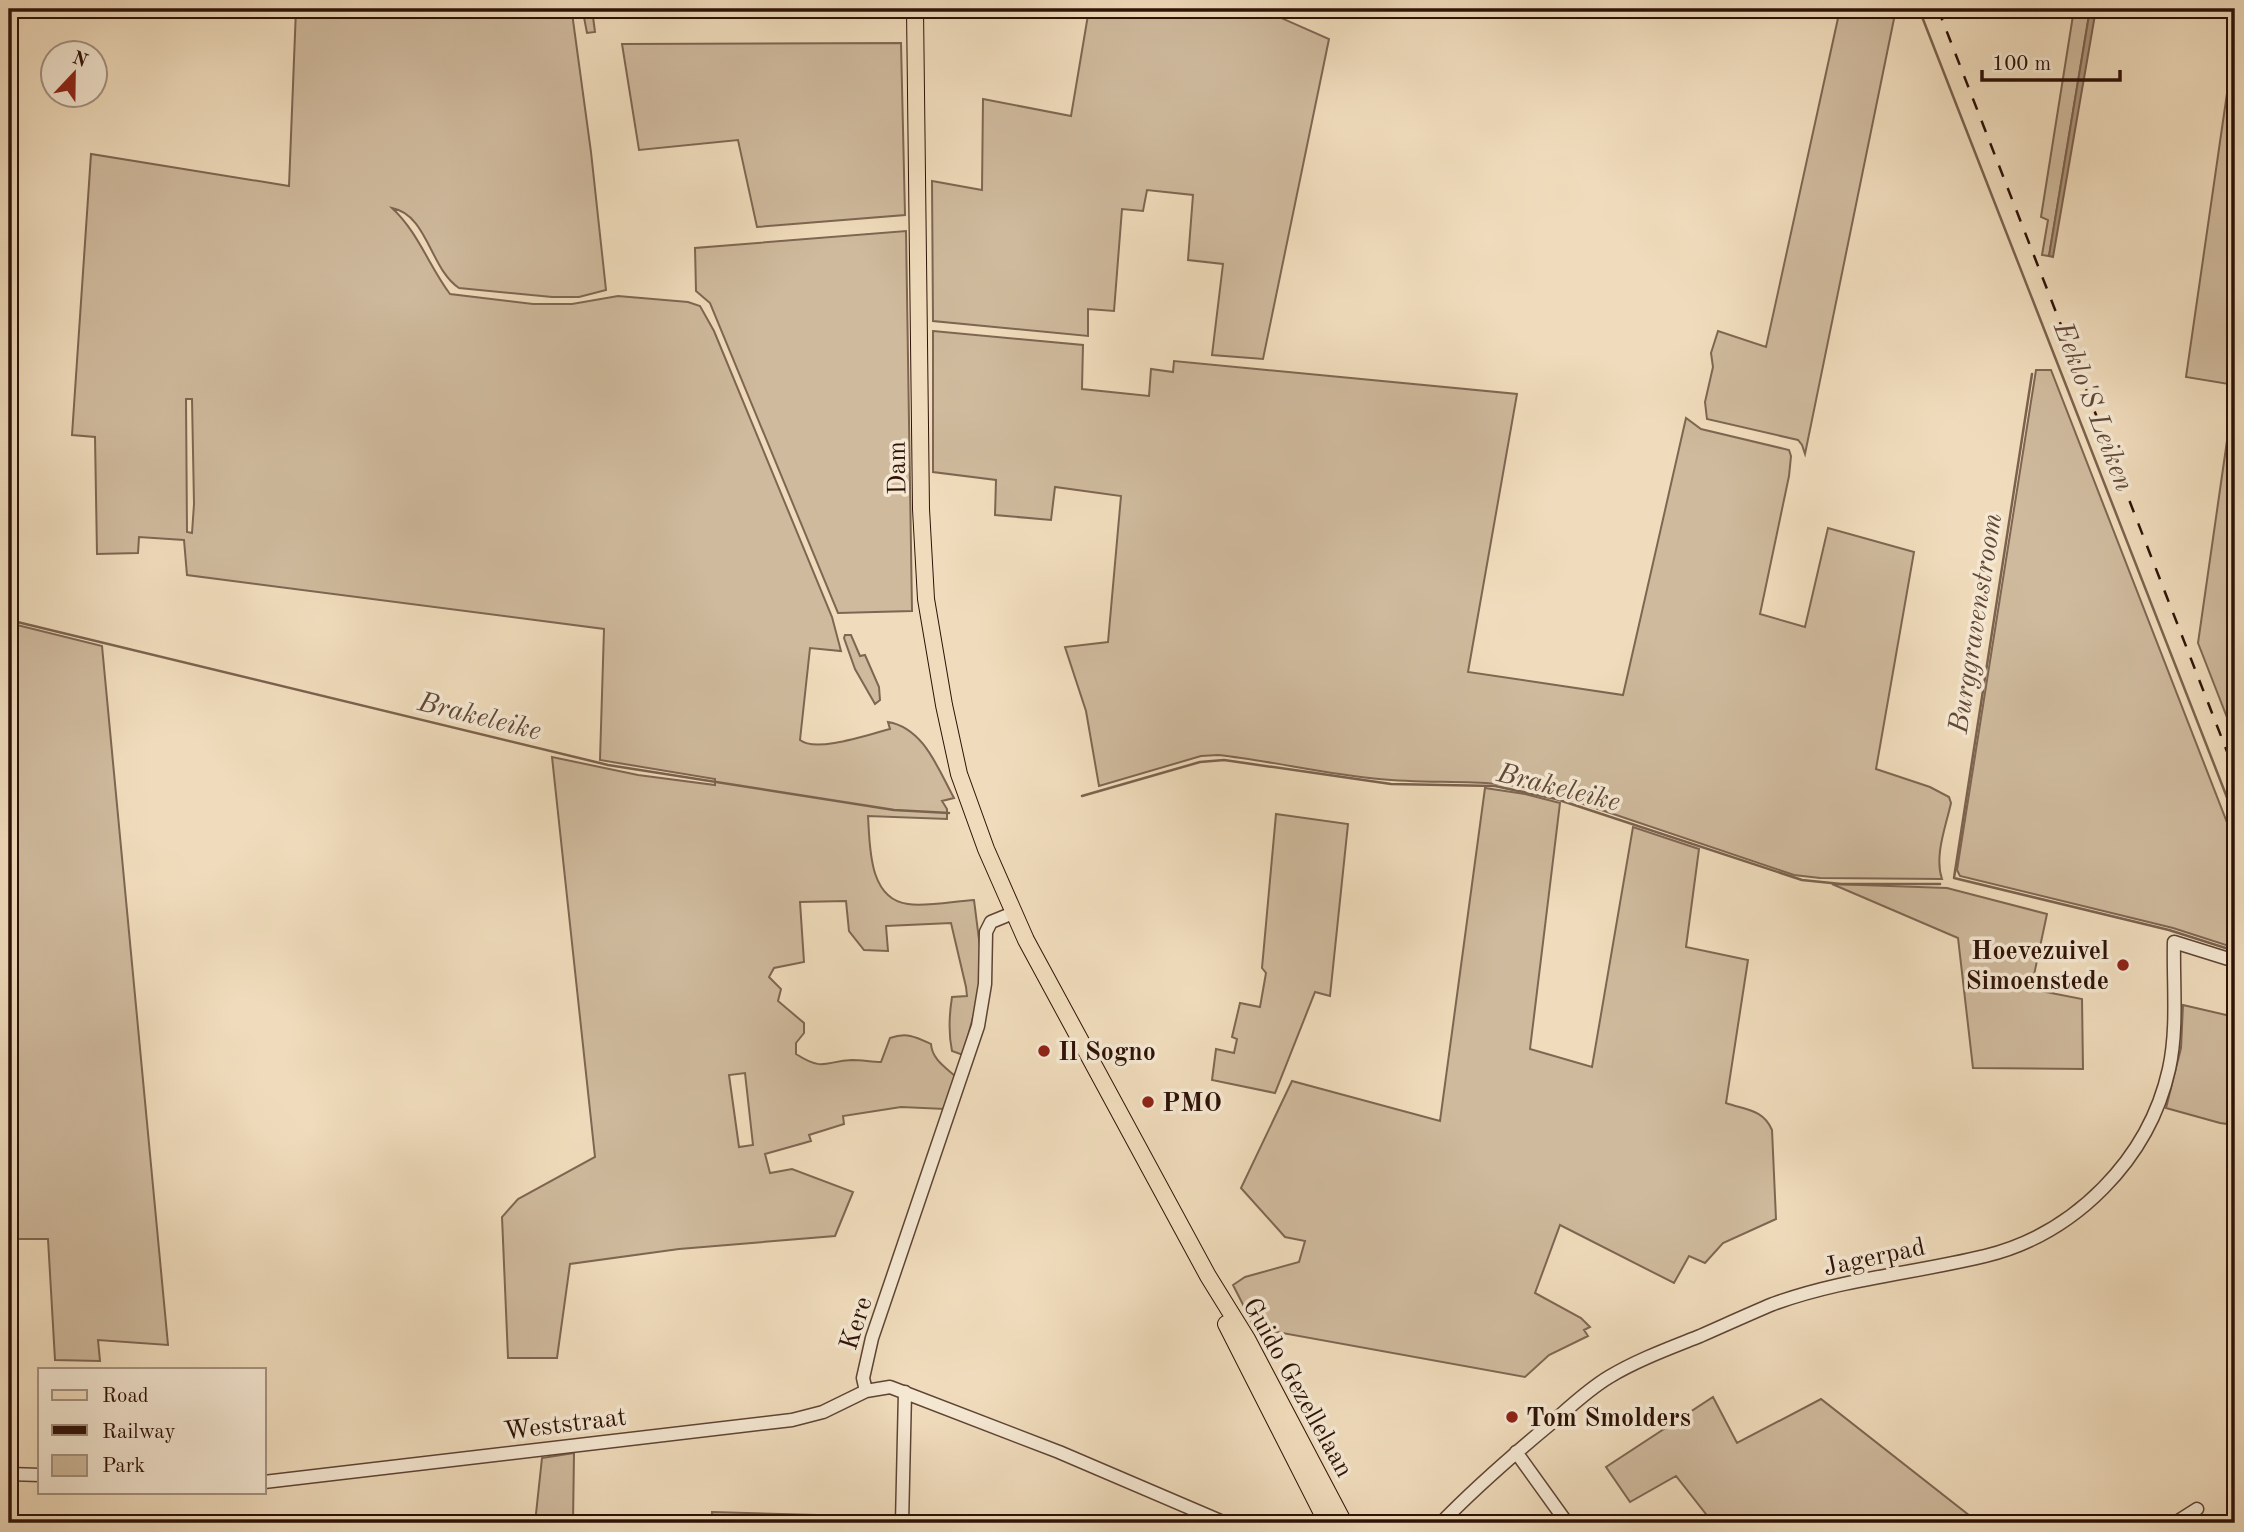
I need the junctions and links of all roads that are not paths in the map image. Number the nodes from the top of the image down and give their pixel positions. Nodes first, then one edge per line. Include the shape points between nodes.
1 (915, 9) edge
2 (1013, 913) junction
3 (2235, 961) edge
4 (866, 1391) junction
5 (905, 1392) junction
6 (1294, 1441) junction
7 (1516, 1452) junction
8 (9, 1474) edge
9 (38, 1475) edge
10 (266, 1482) edge
11 (2197, 1509) dead end
12 (902, 1523) edge
13 (1225, 1523) edge
14 (1327, 1523) edge
15 (1344, 1523) edge
16 (1441, 1523) edge
17 (1567, 1523) edge
18 (2175, 1523) edge

1 - 2 main road, Dam via 920,473 926,599 959,774
2 - 4 street, Kere via 991,922 986,932 978,1026 872,1338 863,1378
2 - 6 main road, Guido Gezellelaan
3 - 7 street, Jagerpad via 2174,942 2172,1045 2153,1115 2113,1179 2052,1228 2011,1248 1775,1304 1609,1377
4 - 5 street, Kere via 890,1387
4 - 10 street, Weststraat via 823,1412 792,1420
5 - 12 street
5 - 13 street, Kere
6 - 14 main road, Guido Gezellelaan
6 - 15 main road, Guido Gezellelaan
7 - 16 street, Jagerpad
7 - 17 street
8 - 9 street
11 - 18 street

